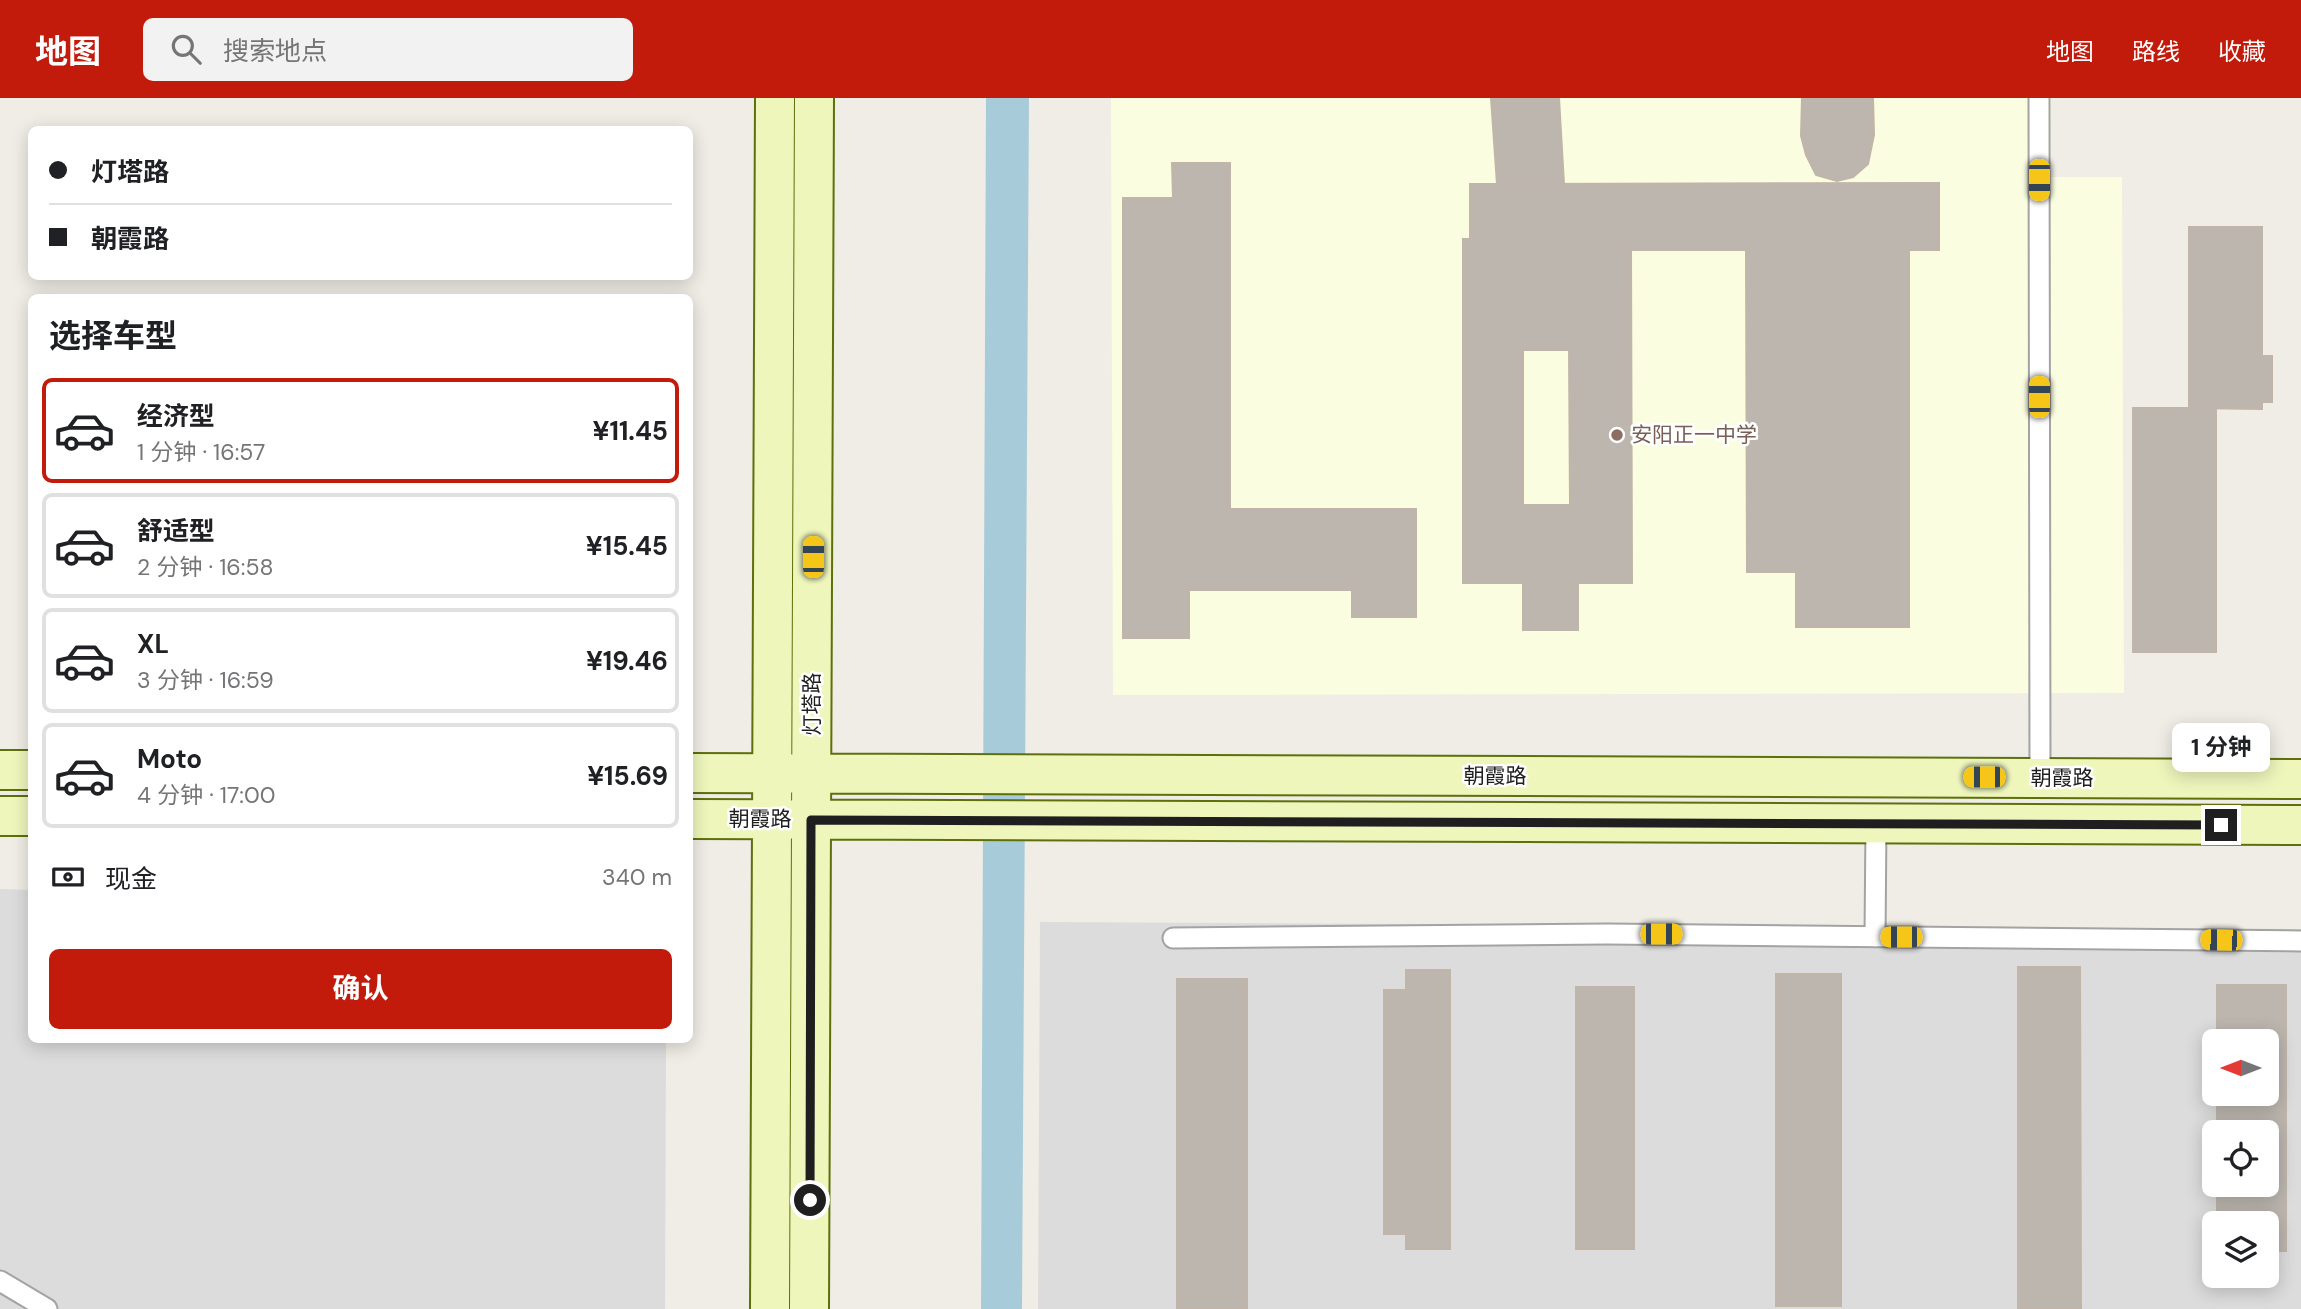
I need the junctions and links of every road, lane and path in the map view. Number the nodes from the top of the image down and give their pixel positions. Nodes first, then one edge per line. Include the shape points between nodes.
1 (775, 98) edge
2 (814, 98) edge
3 (2039, 98) edge
4 (0, 770) edge
5 (28, 770) edge
6 (693, 772) edge
7 (772, 773) junction
8 (812, 773) junction
9 (2040, 778) junction
10 (2301, 779) edge
11 (0, 816) edge
12 (28, 816) edge
13 (693, 819) edge
14 (772, 819) junction
15 (811, 820) junction
16 (1876, 824) junction
17 (2301, 825) edge
18 (1875, 937) junction
19 (1173, 938) dead end
20 (2301, 941) edge
21 (0, 1281) edge
22 (47, 1309) edge
23 (770, 1309) edge
24 (809, 1309) edge

1 - 7 street, 灯塔路
2 - 8 street, 灯塔路
3 - 9 lane
4 - 5 street
6 - 7 street, 朝霞路
7 - 8 street, 朝霞路
7 - 14 street, 灯塔路
8 - 9 street, 朝霞路
8 - 15 street, 灯塔路
9 - 10 street, 朝霞路
11 - 12 street
13 - 14 street, 朝霞路
14 - 15 street, 朝霞路
14 - 23 street, 灯塔路
15 - 16 street, 朝霞路
15 - 24 street, 灯塔路
16 - 17 street, 朝霞路
16 - 18 lane
18 - 19 lane
18 - 20 lane
21 - 22 lane

